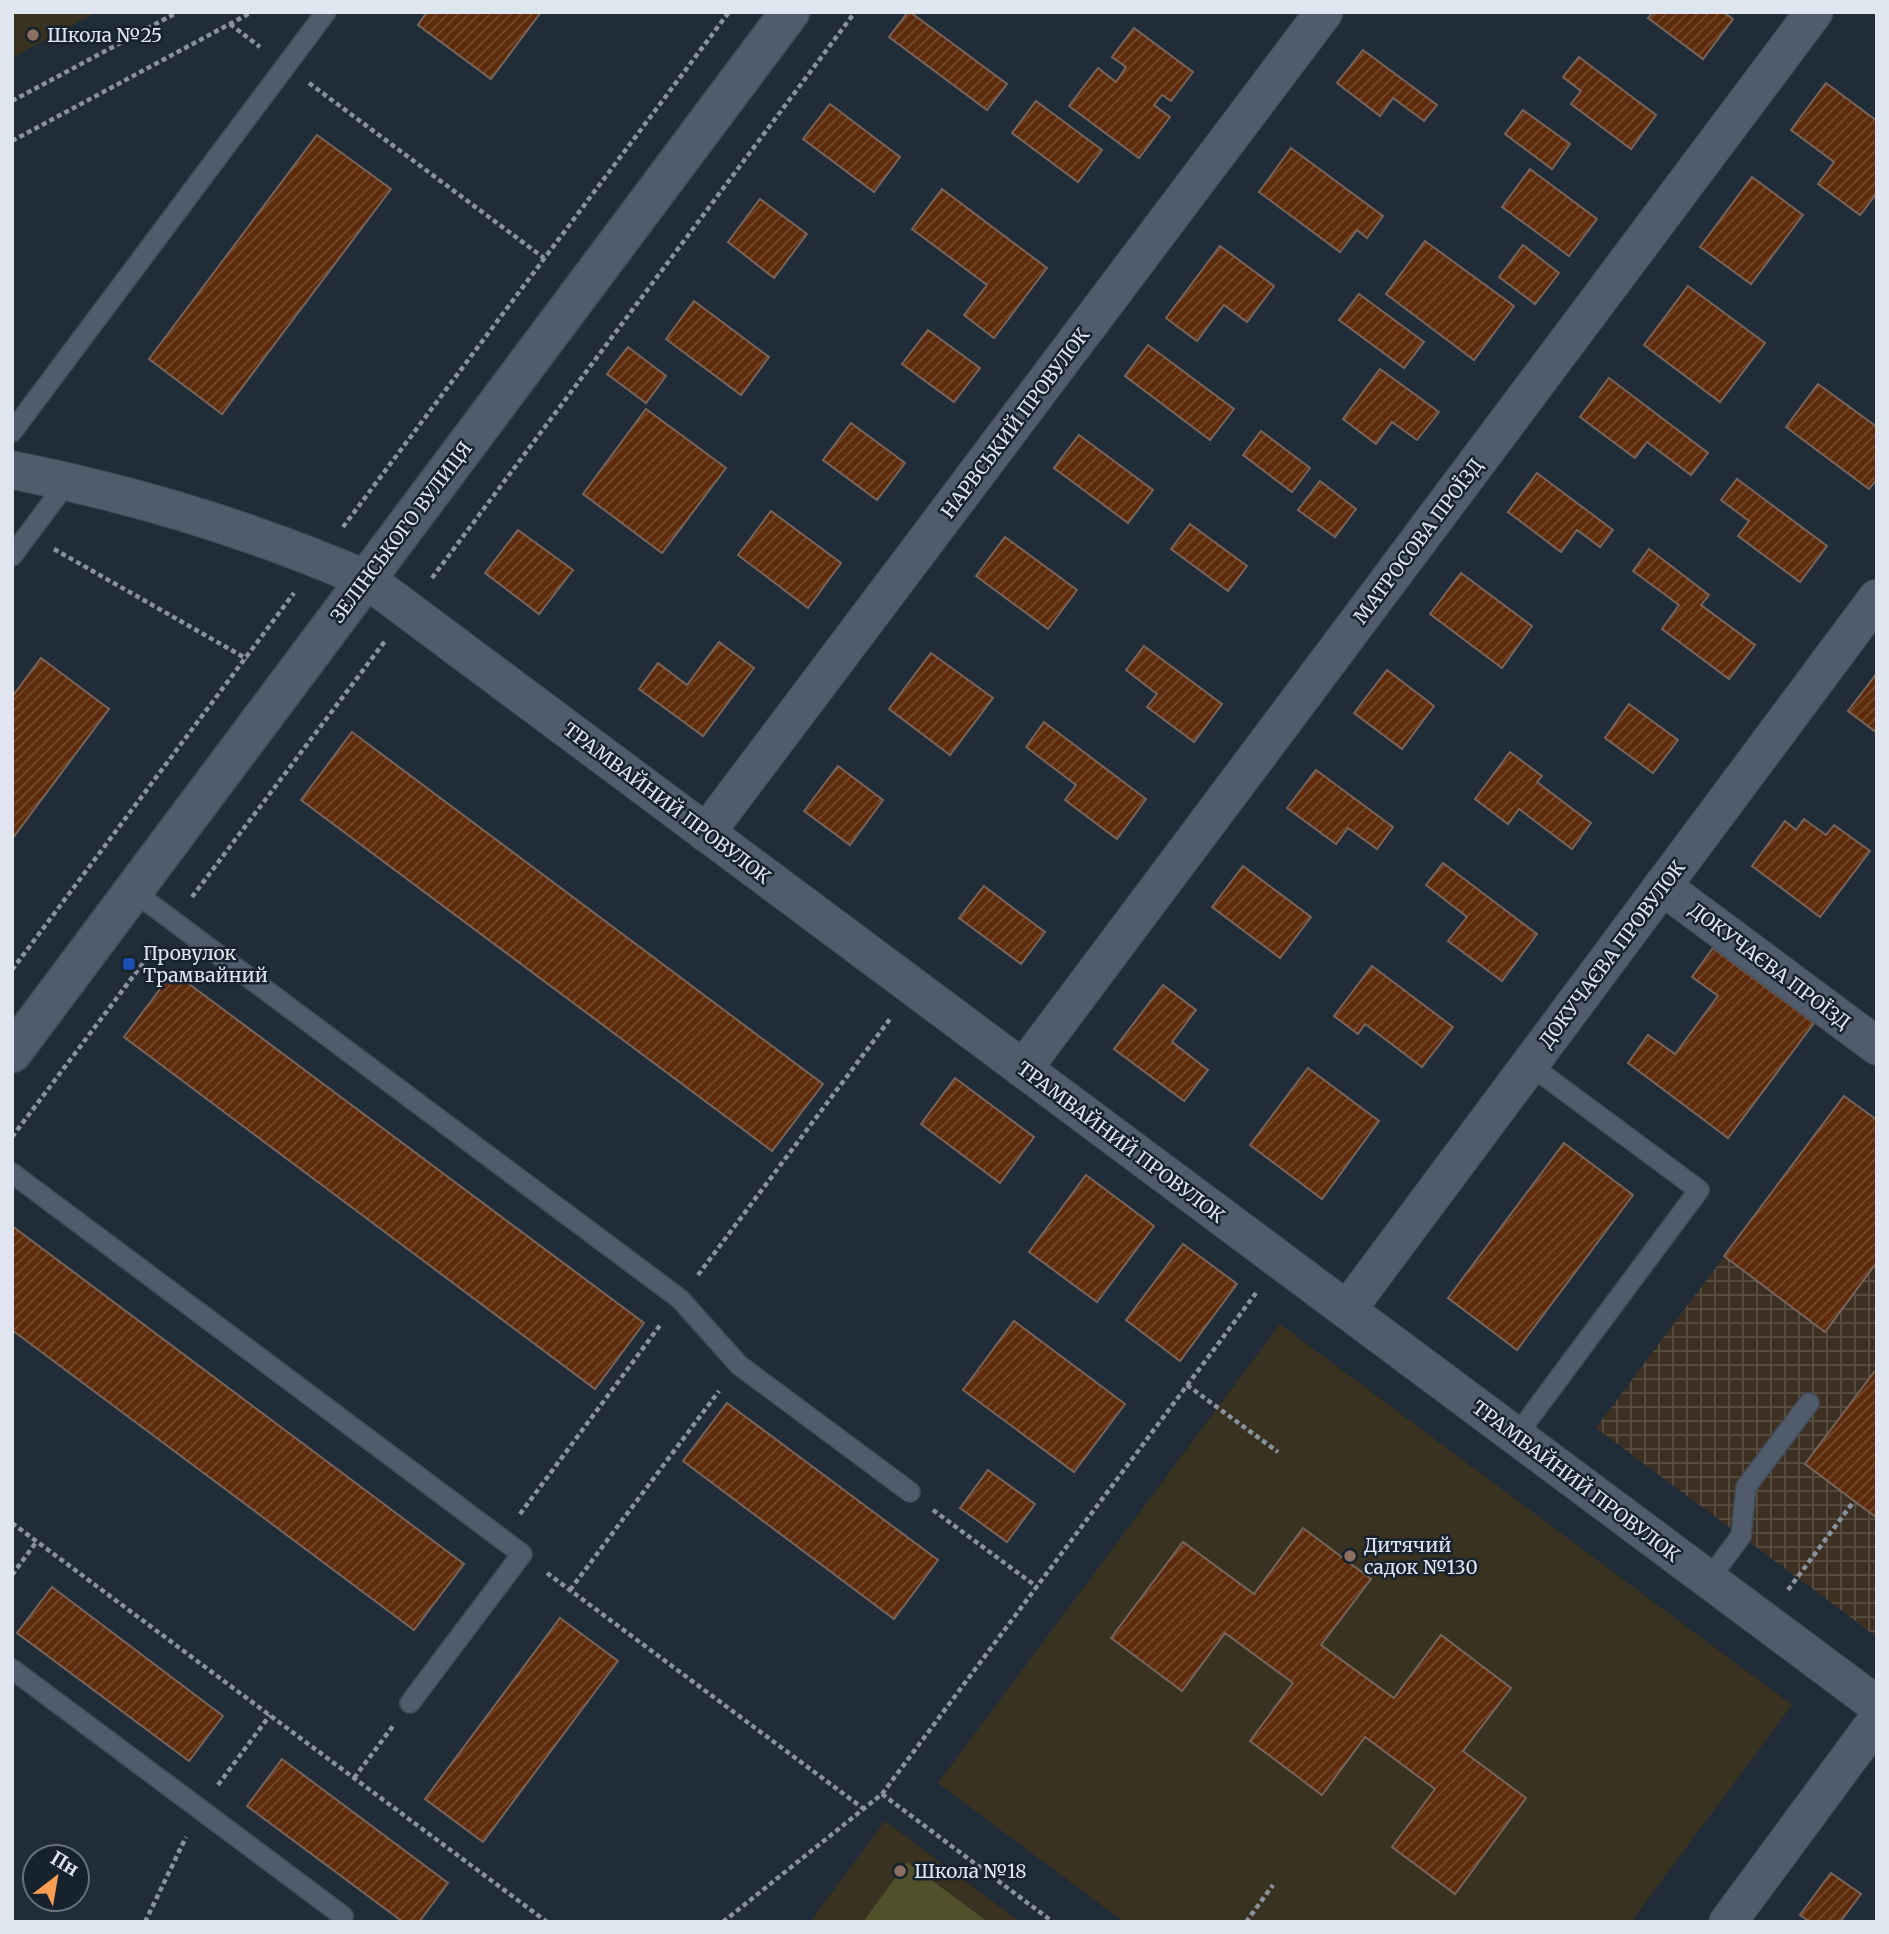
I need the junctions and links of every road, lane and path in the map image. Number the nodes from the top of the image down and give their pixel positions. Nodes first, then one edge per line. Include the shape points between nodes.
1 (178, 12) edge
2 (252, 12) edge
3 (326, 12) edge
4 (729, 12) edge
5 (790, 12) edge
6 (855, 12) edge
7 (1324, 12) edge
8 (1814, 12) edge
9 (230, 24) junction
10 (286, 66) junction
11 (12, 101) edge
12 (12, 141) edge
13 (544, 258) junction
14 (12, 432) edge
15 (12, 470) edge
16 (68, 481) junction
17 (28, 534) junction
18 (12, 556) edge
19 (320, 559) junction
20 (366, 579) junction
21 (1877, 598) edge
22 (408, 610) junction
23 (246, 658) junction
24 (285, 687) junction
25 (706, 833) junction
26 (1662, 886) junction
27 (133, 891) junction
28 (174, 922) junction
29 (12, 971) edge
30 (914, 987) junction
31 (1877, 1046) edge
32 (12, 1053) edge
33 (1530, 1065) junction
34 (1023, 1069) junction
35 (12, 1137) edge
36 (12, 1173) edge
37 (1280, 1260) junction
38 (680, 1300) junction
39 (1347, 1310) junction
40 (739, 1365) junction
41 (1187, 1385) junction
42 (1809, 1403) dead end
43 (1516, 1436) junction
44 (1278, 1452) dead end
45 (910, 1492) joint
46 (1854, 1501) dead end
47 (12, 1523) edge
48 (501, 1539) junction
49 (37, 1541) junction
50 (522, 1554) junction
51 (12, 1575) edge
52 (1709, 1579) junction
53 (1037, 1587) junction
54 (570, 1590) junction
55 (1765, 1621) junction
56 (12, 1669) edge
57 (410, 1703) joint
58 (1877, 1704) edge
59 (270, 1715) junction
60 (1877, 1720) edge
61 (354, 1778) junction
62 (882, 1794) junction
63 (200, 1809) junction
64 (864, 1809) junction
65 (1273, 1885) dead end
66 (342, 1916) dead end
67 (724, 1921) edge
68 (145, 1922) edge
69 (547, 1922) edge
70 (1053, 1922) edge
71 (1246, 1922) edge
72 (1728, 1922) edge

1 - 11 path
2 - 9 path
3 - 10 lane
4 - 13 path
5 - 20 street, ЗЕЛІНСЬКОГО ВУЛИЦЯ
6 - 22 path
7 - 25 street, НАРВСЬКИЙ ПРОВУЛОК
8 - 34 street, МАТРОСОВА ПРОЇЗД
9 - 10 path
9 - 12 path
10 - 13 path
10 - 14 lane
13 - 19 path
15 - 16 street, ТРАМВАЙНИЙ ПРОВУЛОК
16 - 17 lane
16 - 19 street, ТРАМВАЙНИЙ ПРОВУЛОК via 196,515
17 - 18 lane
17 - 23 path
19 - 20 street, ТРАМВАЙНИЙ ПРОВУЛОК
19 - 23 path
20 - 22 street, ТРАМВАЙНИЙ ПРОВУЛОК
20 - 24 street, ЗЕЛІНСЬКОГО ВУЛИЦЯ
21 - 26 street, ДОКУЧАЄВА ПРОВУЛОК
22 - 25 street, ТРАМВАЙНИЙ ПРОВУЛОК
22 - 28 path
23 - 24 path
23 - 29 path
24 - 27 street, ЗЕЛІНСЬКОГО ВУЛИЦЯ
25 - 30 street, ТРАМВАЙНИЙ ПРОВУЛОК
26 - 31 street, ДОКУЧАЄВА ПРОЇЗД
26 - 33 street, ДОКУЧАЄВА ПРОВУЛОК
27 - 28 lane
27 - 32 street, ЗЕЛІНСЬКОГО ВУЛИЦЯ
28 - 35 path
28 - 38 lane
30 - 34 street, ТРАМВАЙНИЙ ПРОВУЛОК
30 - 38 path
33 - 39 street, ДОКУЧАЄВА ПРОВУЛОК
33 - 43 lane via 1699,1190
34 - 37 street, ТРАМВАЙНИЙ ПРОВУЛОК
36 - 48 lane
37 - 39 street, ТРАМВАЙНИЙ ПРОВУЛОК
37 - 41 path
38 - 40 lane
38 - 48 path
39 - 43 street, ТРАМВАЙНИЙ ПРОВУЛОК
40 - 45 lane
40 - 54 path
41 - 44 path
41 - 53 path
42 - 52 lane via 1746,1487 1741,1536
43 - 52 street, ТРАМВАЙНИЙ ПРОВУЛОК
45 - 53 path
46 - 55 path
47 - 49 path
48 - 50 lane
49 - 51 path
49 - 59 path
50 - 54 path
50 - 57 lane
52 - 55 street, ТРАМВАЙНИЙ ПРОВУЛОК
53 - 62 path
54 - 64 path
55 - 58 street, ТРАМВАЙНИЙ ПРОВУЛОК
56 - 63 lane
57 - 61 path
59 - 61 path
59 - 63 path
60 - 72 street
61 - 69 path
62 - 64 path
62 - 70 path
63 - 66 lane
63 - 68 path
64 - 67 path
65 - 71 path

